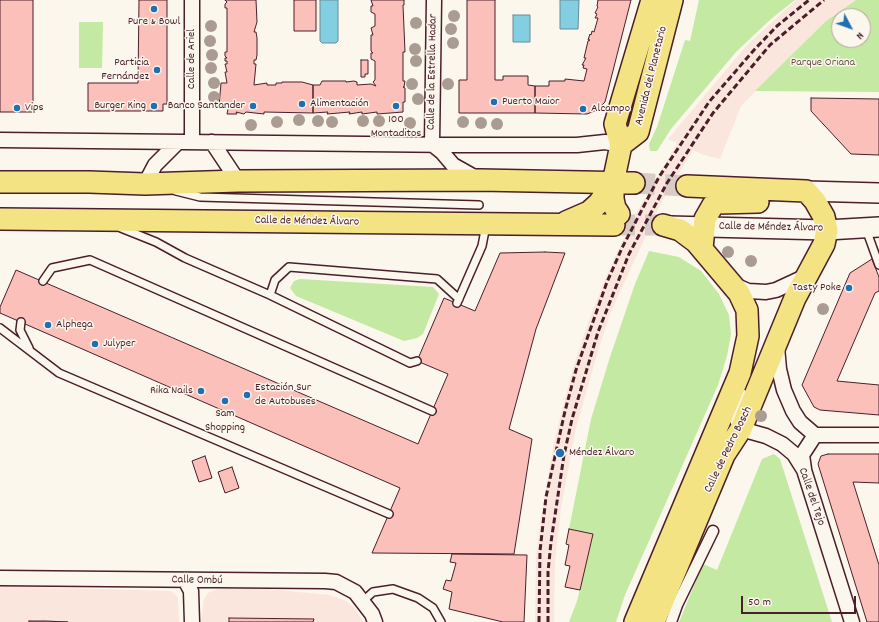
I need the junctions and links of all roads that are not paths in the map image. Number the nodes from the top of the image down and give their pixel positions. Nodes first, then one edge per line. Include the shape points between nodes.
1 (192, 0) edge
2 (434, 0) edge
3 (672, 0) edge
4 (648, 5) edge
5 (0, 140) edge
6 (185, 142) junction
7 (212, 142) junction
8 (432, 144) junction
9 (621, 145) junction
10 (480, 180) junction
11 (238, 181) junction
12 (0, 182) edge
13 (613, 183) junction
14 (145, 184) junction
15 (634, 184) tunnel mouth
16 (687, 186) tunnel mouth
17 (800, 191) junction
18 (879, 193) edge
19 (479, 205) dead end
20 (0, 219) edge
21 (100, 219) junction
22 (486, 224) junction
23 (562, 224) junction
24 (666, 226) joint
25 (704, 226) junction
26 (872, 227) edge
27 (827, 230) junction
28 (702, 248) junction
29 (879, 265) edge
30 (804, 278) junction
31 (42, 281) dead end
32 (731, 284) junction
33 (270, 295) junction
34 (21, 322) dead end
35 (0, 328) edge
36 (777, 340) junction
37 (32, 353) junction
38 (744, 359) junction
39 (417, 361) dead end
40 (432, 411) dead end
41 (741, 429) junction
42 (815, 435) junction
43 (879, 435) edge
44 (804, 470) junction
45 (389, 514) dead end
46 (713, 531) dead end
47 (0, 578) edge
48 (186, 580) junction
49 (363, 600) junction
50 (192, 622) edge
51 (375, 622) edge
52 (441, 622) edge
53 (635, 622) edge
54 (654, 622) edge
55 (671, 622) edge
56 (852, 622) edge

1 - 6 street, Calle de Ariel
2 - 8 street, Calle de la Estrella Hadar
3 - 9 main road, Avenida del Planetario via 638,132
4 - 9 main road, Avenida del Planetario via 615,124
5 - 6 street
6 - 7 street
6 - 14 street via 155,165
7 - 8 street
7 - 11 street
8 - 9 street via 576,145 605,142
8 - 10 street via 453,165
9 - 13 main road, Avenida del Planetario
10 - 11 main road
10 - 13 main road
11 - 14 main road
12 - 14 main road
13 - 15 main road
13 - 23 main road via 589,212
13 - 23 main road, Calle de Méndez Álvaro via 616,219
14 - 19 lane via 200,197
16 - 17 main road
17 - 18 main road
17 - 25 main road via 766,202 718,202 709,209
17 - 27 main road via 814,201 824,217
20 - 21 main road, Calle de Méndez Álvaro
21 - 22 main road, Calle de Méndez Álvaro
21 - 33 lane
22 - 23 main road, Calle de Méndez Álvaro
22 - 33 lane via 482,246 458,301 437,279 289,267 275,280
24 - 25 main road, Calle de Méndez Álvaro
24 - 28 main road, Calle de Pedro Bosch via 688,235
25 - 27 main road, Calle de Méndez Álvaro
25 - 28 main road
26 - 27 main road, Calle de Méndez Álvaro
26 - 29 lane
27 - 30 main road, Calle de Pedro Bosch via 824,244
28 - 32 main road, Calle de Pedro Bosch
30 - 32 street via 766,292 748,291
30 - 36 main road, Calle de Pedro Bosch
31 - 40 lane via 52,268 90,260
32 - 38 main road, Calle de Pedro Bosch via 743,299 747,310 748,336
33 - 39 lane via 410,363
34 - 37 lane via 20,330
35 - 37 lane
36 - 41 main road, Calle de Pedro Bosch
36 - 42 street via 778,369 784,390 800,422
37 - 45 lane via 59,373
38 - 41 street via 748,378 734,413
38 - 53 main road, Calle de Pedro Bosch
41 - 44 street, Calle del Tejo via 766,436 782,444 794,454
41 - 54 main road, Calle de Pedro Bosch via 724,455
42 - 43 street
42 - 44 street via 802,455
44 - 56 street, Calle del Tejo
46 - 55 street
47 - 48 street, Calle Ombú
48 - 49 street, Calle Ombú via 330,582 345,586
48 - 50 street via 190,591
49 - 51 street, Calle Ombú
49 - 52 lane via 373,592 393,589 418,598 433,608

